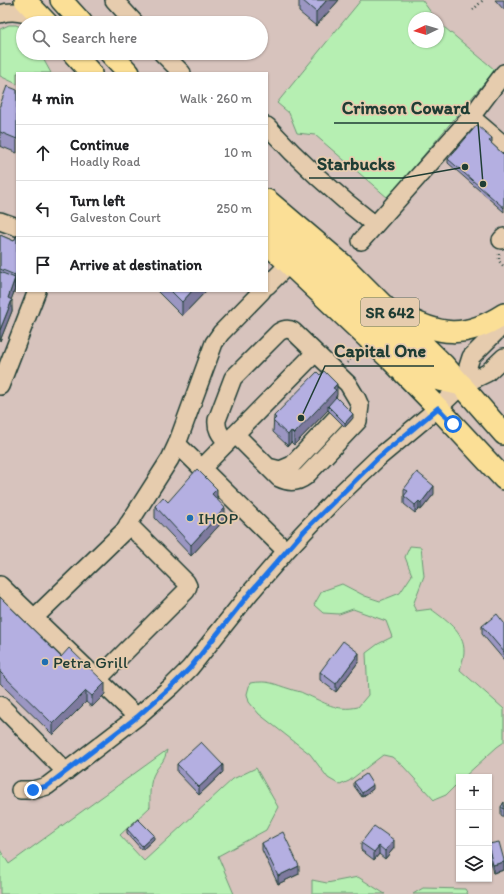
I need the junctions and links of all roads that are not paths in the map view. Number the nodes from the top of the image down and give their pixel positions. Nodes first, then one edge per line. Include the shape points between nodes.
1 (25, 0) edge
2 (61, 0) edge
3 (114, 0) edge
4 (0, 14) edge
5 (31, 16) edge
6 (40, 16) edge
7 (76, 16) edge
8 (129, 16) edge
9 (79, 60) edge
10 (116, 60) edge
11 (169, 60) edge
12 (90, 72) edge
13 (127, 72) edge
14 (181, 72) edge
15 (504, 73) edge
16 (471, 117) junction
17 (269, 132) edge
18 (504, 145) edge
19 (268, 201) edge
20 (0, 221) edge
21 (268, 224) edge
22 (375, 225) junction
23 (16, 227) edge
24 (361, 241) dead end
25 (268, 244) edge
26 (290, 264) junction
27 (268, 285) edge
28 (37, 292) edge
29 (261, 292) edge
30 (380, 302) junction
31 (504, 314) edge
32 (504, 324) edge
33 (315, 353) junction
34 (504, 357) edge
35 (343, 380) junction
36 (462, 385) junction
37 (0, 386) edge
38 (438, 408) junction
39 (504, 434) edge
40 (231, 439) junction
41 (177, 444) junction
42 (268, 467) junction
43 (202, 468) junction
44 (504, 479) edge
45 (128, 524) junction
46 (286, 551) junction
47 (0, 585) edge
48 (34, 618) junction
49 (98, 679) junction
50 (0, 705) edge
51 (137, 717) junction
52 (66, 772) junction
53 (20, 790) dead end

1 - 6 main road
2 - 7 main road
3 - 8 street
4 - 5 street via 20,12
9 - 12 main road
10 - 13 main road
11 - 14 street
15 - 16 street
16 - 18 street
16 - 22 street
17 - 22 street via 324,183
19 - 30 main road, SR 642 via 341,263
20 - 23 street
21 - 36 main road via 351,297 427,374 435,379
22 - 24 street
25 - 26 main road, SR 642
26 - 27 street
26 - 38 main road, SR 642
28 - 37 street
29 - 41 street via 214,343
30 - 31 main road via 418,323 446,331 475,329
30 - 36 main road, SR 642
32 - 36 street via 471,357
33 - 35 street
33 - 40 street
33 - 40 street via 293,331 284,330 233,378 217,420 219,434
34 - 36 street via 487,373
35 - 42 street via 350,394 349,404 292,465 280,470
35 - 42 street via 360,406 358,421 301,480 286,482
36 - 38 street
36 - 39 main road, SR 642
38 - 44 main road, SR 642
38 - 46 street via 378,458
40 - 42 street
40 - 43 street
41 - 43 street
41 - 45 street
43 - 46 street
45 - 48 street via 124,531
45 - 49 street via 188,586 186,591
46 - 51 street via 190,668
47 - 48 street
48 - 49 street
49 - 51 street
50 - 52 street
51 - 52 street
52 - 53 street via 47,786

